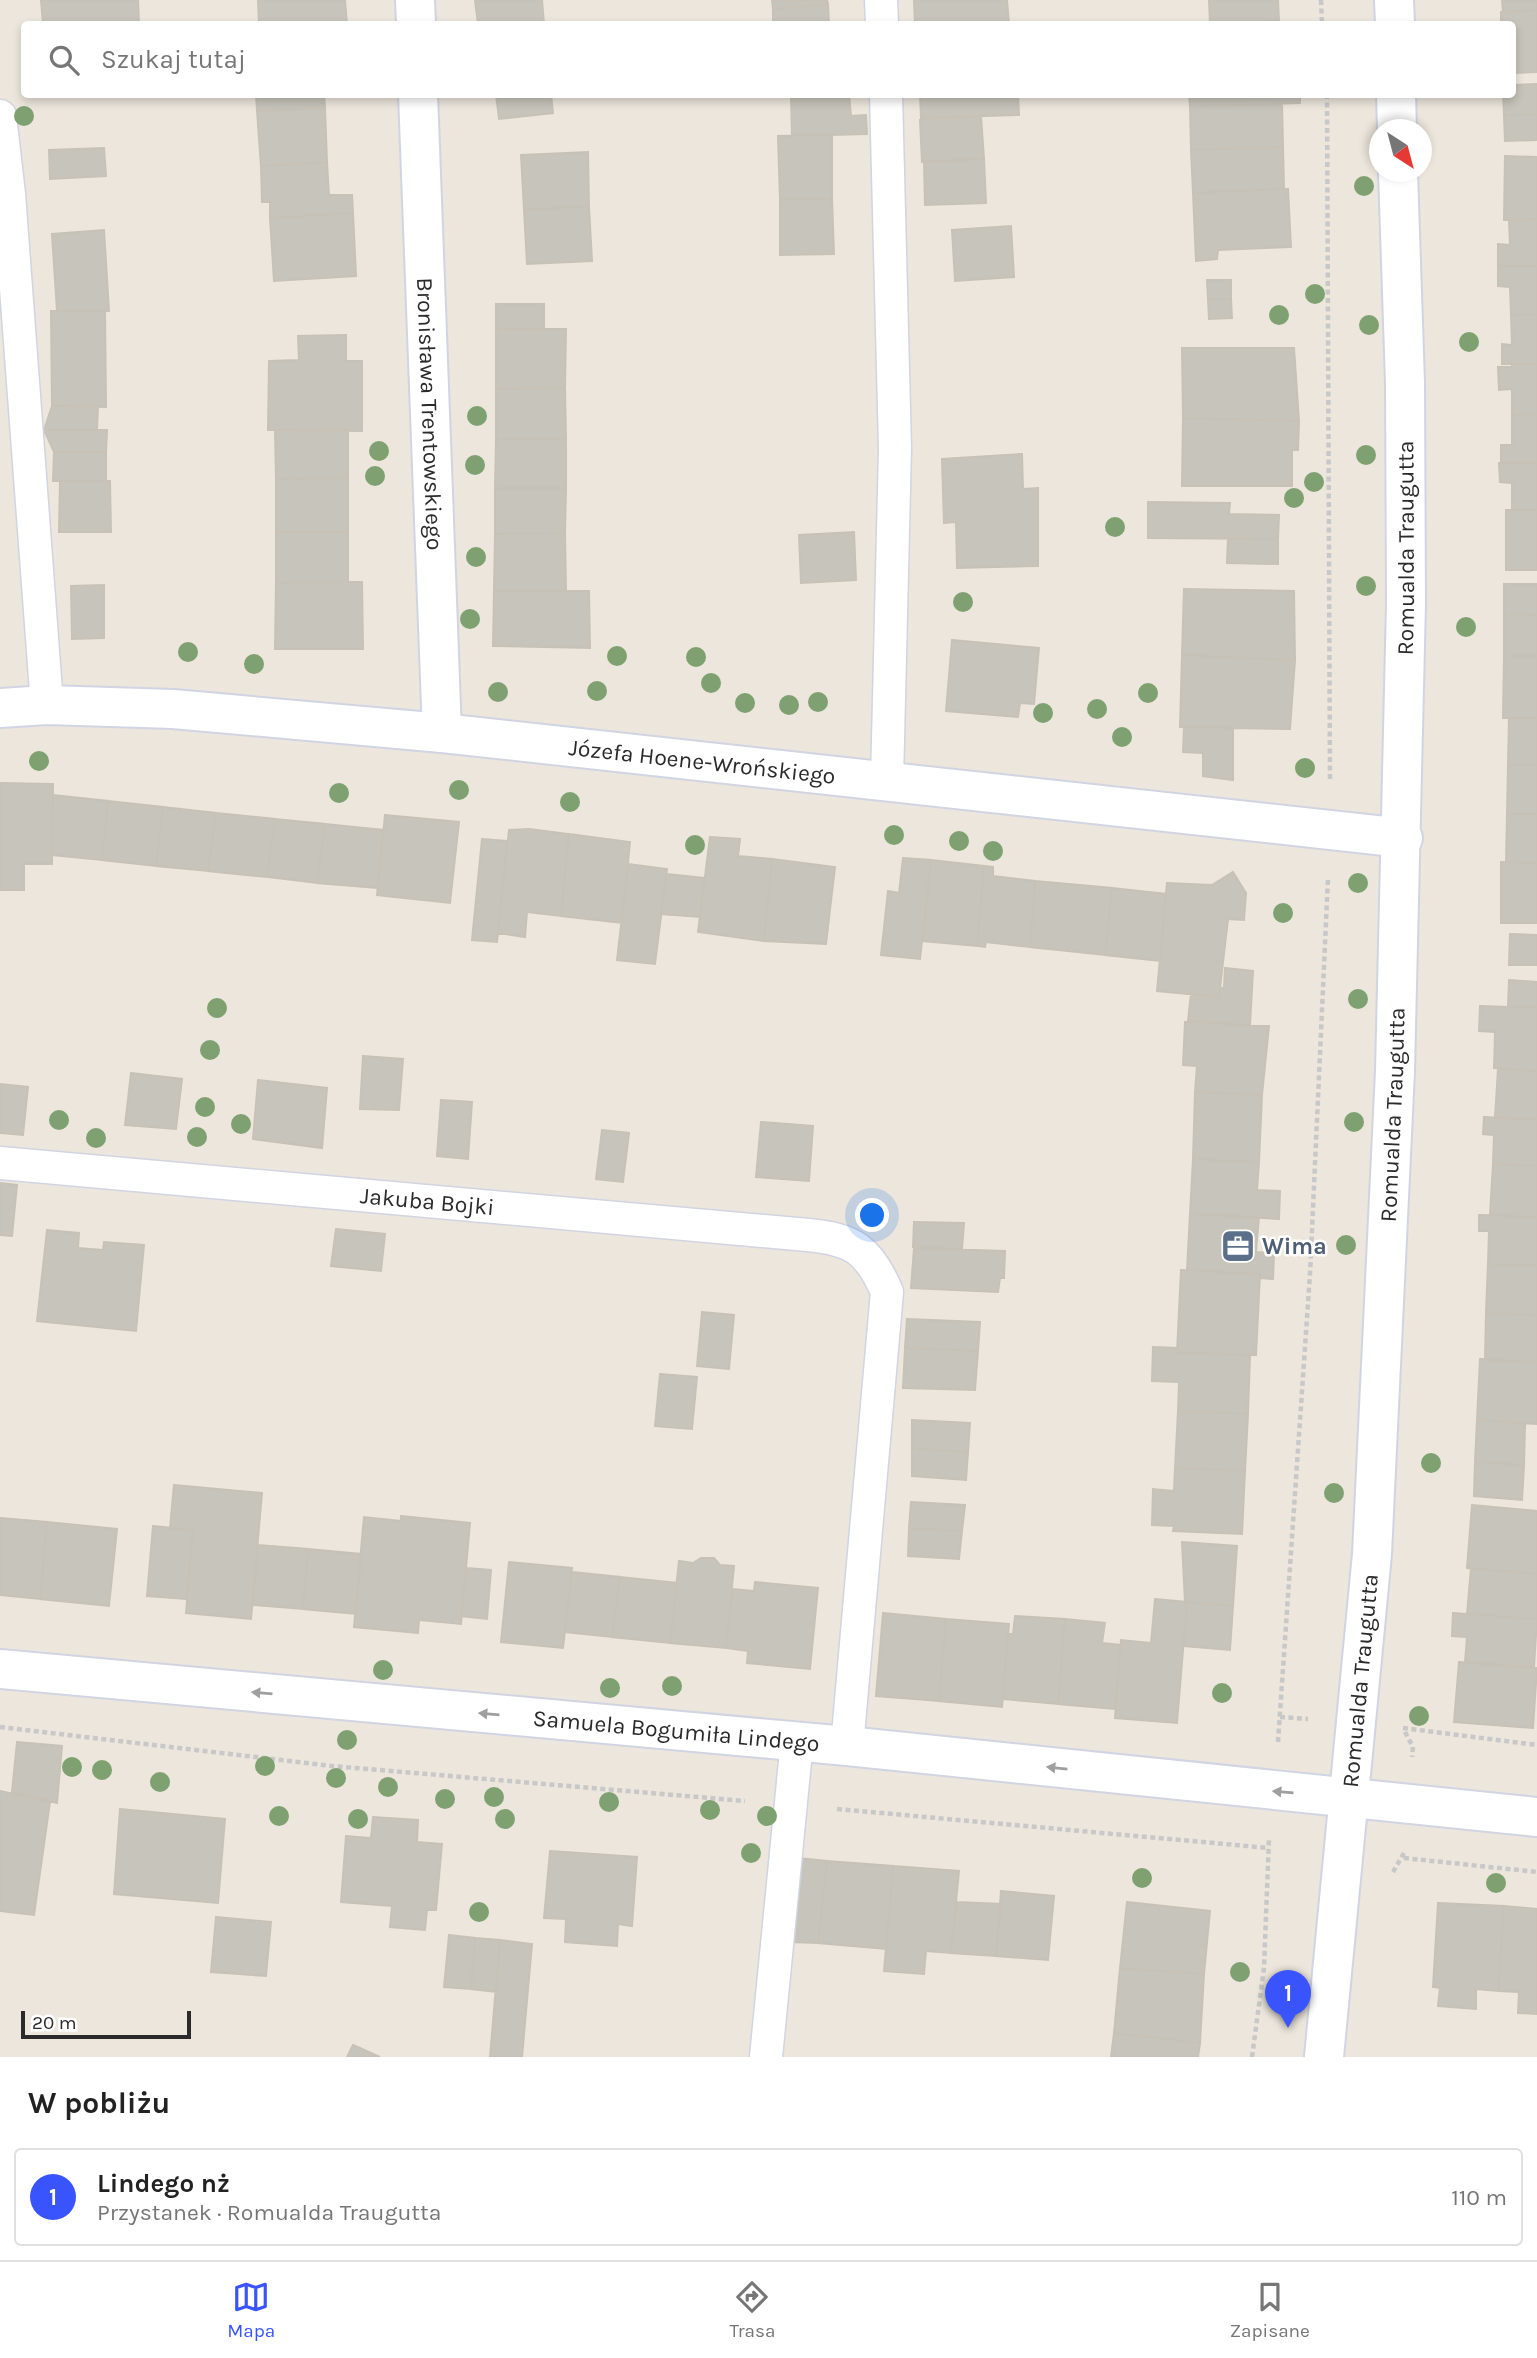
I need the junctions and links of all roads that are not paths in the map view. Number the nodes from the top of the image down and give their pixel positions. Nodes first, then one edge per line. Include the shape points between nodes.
1 (415, 0) edge
2 (881, 0) edge
3 (1394, 0) edge
4 (416, 21) edge
5 (883, 21) edge
6 (1395, 21) edge
7 (418, 98) edge
8 (886, 98) edge
9 (1396, 98) edge
10 (0, 116) edge
11 (1397, 119) edge
12 (1398, 182) edge
13 (47, 705) junction
14 (0, 708) edge
15 (442, 733) junction
16 (887, 782) junction
17 (1403, 838) junction
18 (0, 1163) edge
19 (0, 1669) edge
20 (797, 1741) junction
21 (847, 1746) junction
22 (1351, 1798) junction
23 (1537, 1817) edge
24 (766, 2057) edge
25 (1324, 2057) edge

1 - 4 street
2 - 5 lane
3 - 6 street
7 - 15 street, Bronisława Trentowskiego
8 - 16 lane via 895,448
9 - 11 street
10 - 13 lane
12 - 17 street, Romualda Traugutta via 1405,383
13 - 14 street, Józefa Hoene-Wrońskiego
13 - 15 street, Józefa Hoene-Wrońskiego via 173,709
15 - 16 street, Józefa Hoene-Wrońskiego
16 - 17 street, Józefa Hoene-Wrońskiego
17 - 22 street, Romualda Traugutta via 1372,1553
18 - 21 lane, Jakuba Bojki via 794,1234 854,1245 875,1264 887,1292
20 -> 19 street, Samuela Bogumiła Lindego
20 - 21 street, Samuela Bogumiła Lindego
20 - 24 lane
22 -> 21 street, Samuela Bogumiła Lindego
22 - 23 street, Samuela Bogumiła Lindego
22 - 25 street, Romualda Traugutta

